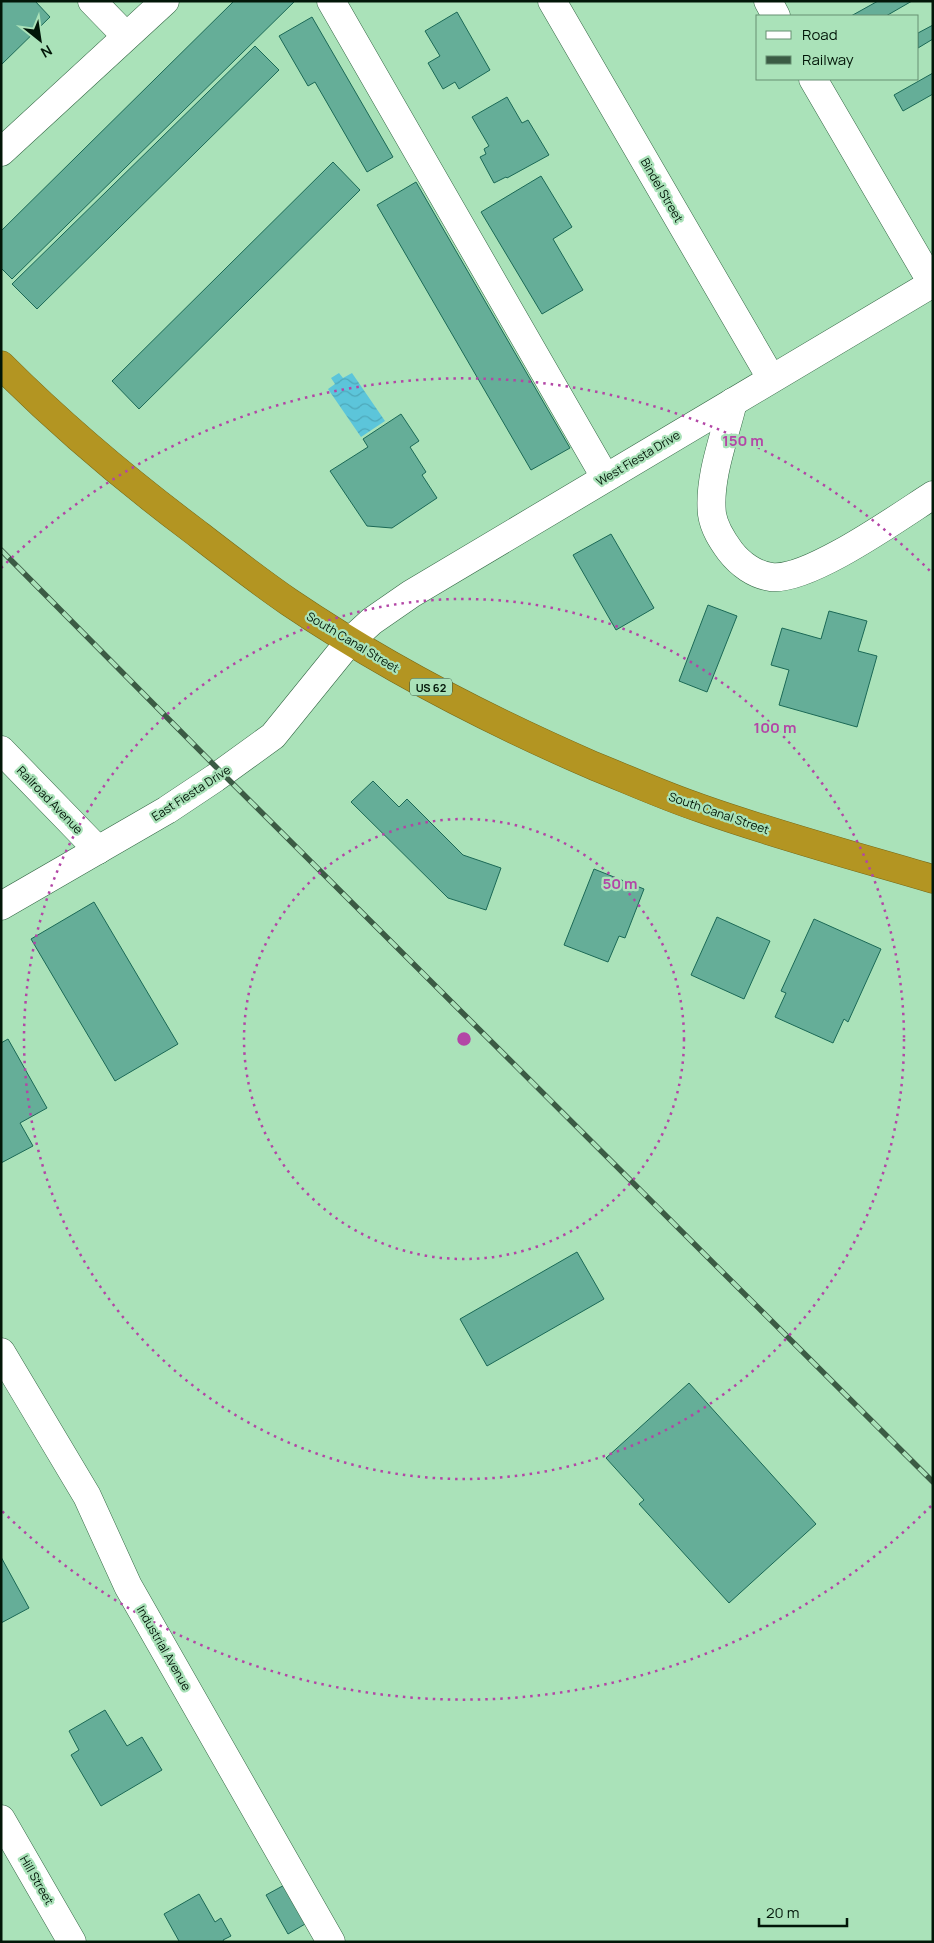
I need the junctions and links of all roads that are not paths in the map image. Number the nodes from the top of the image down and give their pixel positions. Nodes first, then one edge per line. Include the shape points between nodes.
1 (92, 1) edge
2 (165, 1) edge
3 (331, 1) edge
4 (552, 1) edge
5 (768, 1) edge
6 (775, 15) edge
7 (126, 36) junction
8 (814, 80) edge
9 (1, 152) edge
10 (932, 283) edge
11 (1, 365) edge
12 (771, 378) junction
13 (733, 402) junction
14 (606, 477) junction
15 (933, 494) edge
16 (350, 641) junction
17 (1, 750) edge
18 (98, 850) junction
19 (933, 879) edge
20 (1, 906) edge
21 (1, 1352) edge
22 (1, 1819) edge
23 (72, 1942) edge
24 (332, 1942) edge

1 - 7 street
2 - 7 street
3 - 14 street
4 - 12 street, Bindel Street
5 - 6 street
7 - 9 street
8 - 10 street
10 - 12 street, West Fiesta Drive
11 - 16 highway, South Canal Street / US 62 via 43,407 158,504 282,597
12 - 13 street, West Fiesta Drive
13 - 14 street, West Fiesta Drive
13 - 15 street via 716,467 712,515 720,536 735,558 752,571 773,578 794,574 838,555
14 - 16 street, West Fiesta Drive via 411,594
16 - 18 street, East Fiesta Drive via 274,736 167,810
16 - 19 highway, South Canal Street / US 62 via 482,714 638,784 698,808
17 - 18 street, Railroad Avenue
18 - 20 street, East Fiesta Drive
21 - 24 street, Industrial Avenue via 87,1496 128,1586
22 - 23 street, Hill Street

